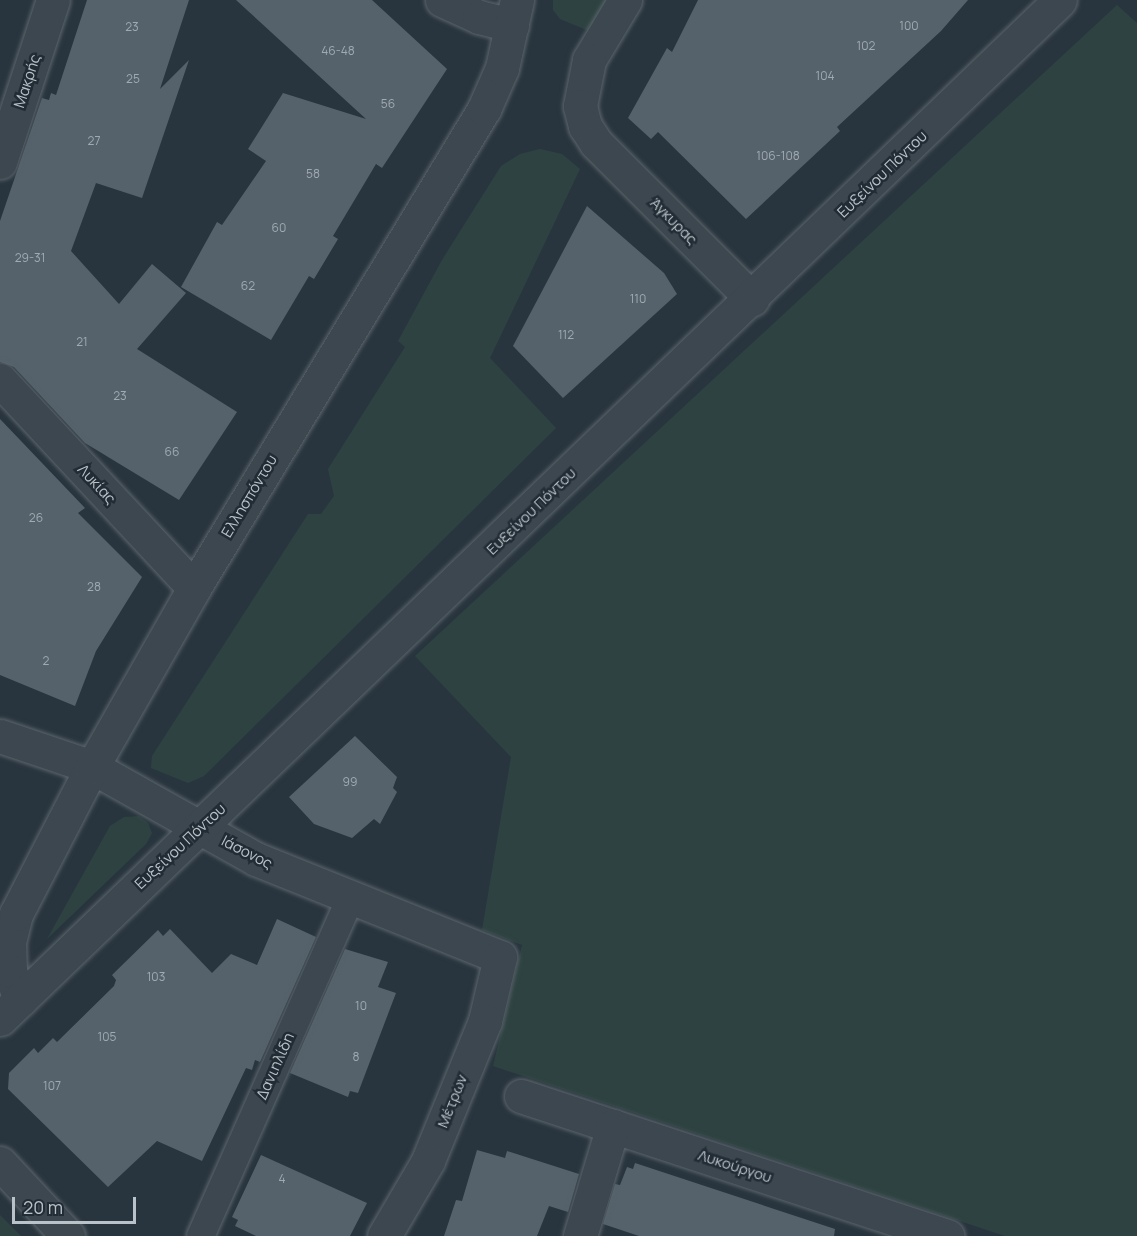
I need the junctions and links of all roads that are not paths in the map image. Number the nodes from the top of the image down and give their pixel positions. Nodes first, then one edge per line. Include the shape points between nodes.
1 (54, 0) edge
2 (442, 0) edge
3 (625, 0) edge
4 (1060, 0) edge
5 (515, 13) edge
6 (0, 162) edge
7 (752, 299) junction
8 (0, 380) edge
9 (194, 588) junction
10 (0, 736) edge
11 (92, 767) junction
12 (200, 828) junction
13 (351, 896) junction
14 (500, 957) joint
15 (10, 1009) edge
16 (521, 1096) dead end
17 (614, 1126) junction
18 (0, 1163) edge
19 (901, 1229) edge
20 (68, 1236) edge
21 (200, 1236) edge
22 (384, 1236) edge
23 (580, 1236) edge
24 (948, 1236) edge

1 - 6 street, Μακρής
2 - 5 street via 479,17
3 - 7 street, Άγκυρας via 589,60 582,84 582,116 596,143
4 - 7 street, Ευξείνου Πόντου
5 - 9 street, Ελλησπόντου via 502,68 484,109
7 - 12 street, Ευξείνου Πόντου
8 - 9 street, Λυκίας
9 - 11 street, Ελλησπόντου
10 - 11 street, Ιάσονος
11 - 12 street, Ιάσονος
11 - 15 street, Ελλησπόντου via 16,914 9,942
12 - 13 street, Ιάσονος via 256,859
12 - 15 street, Ευξείνου Πόντου
13 - 14 street, Ιάσονος
13 - 21 street, Δανιηλίδη
14 - 22 street, Μέτρων via 485,1021 428,1161
16 - 17 street, Λυκούργου
17 - 19 street, Λυκούργου
17 - 23 street
18 - 20 street
19 - 24 street, Λυκούργου

